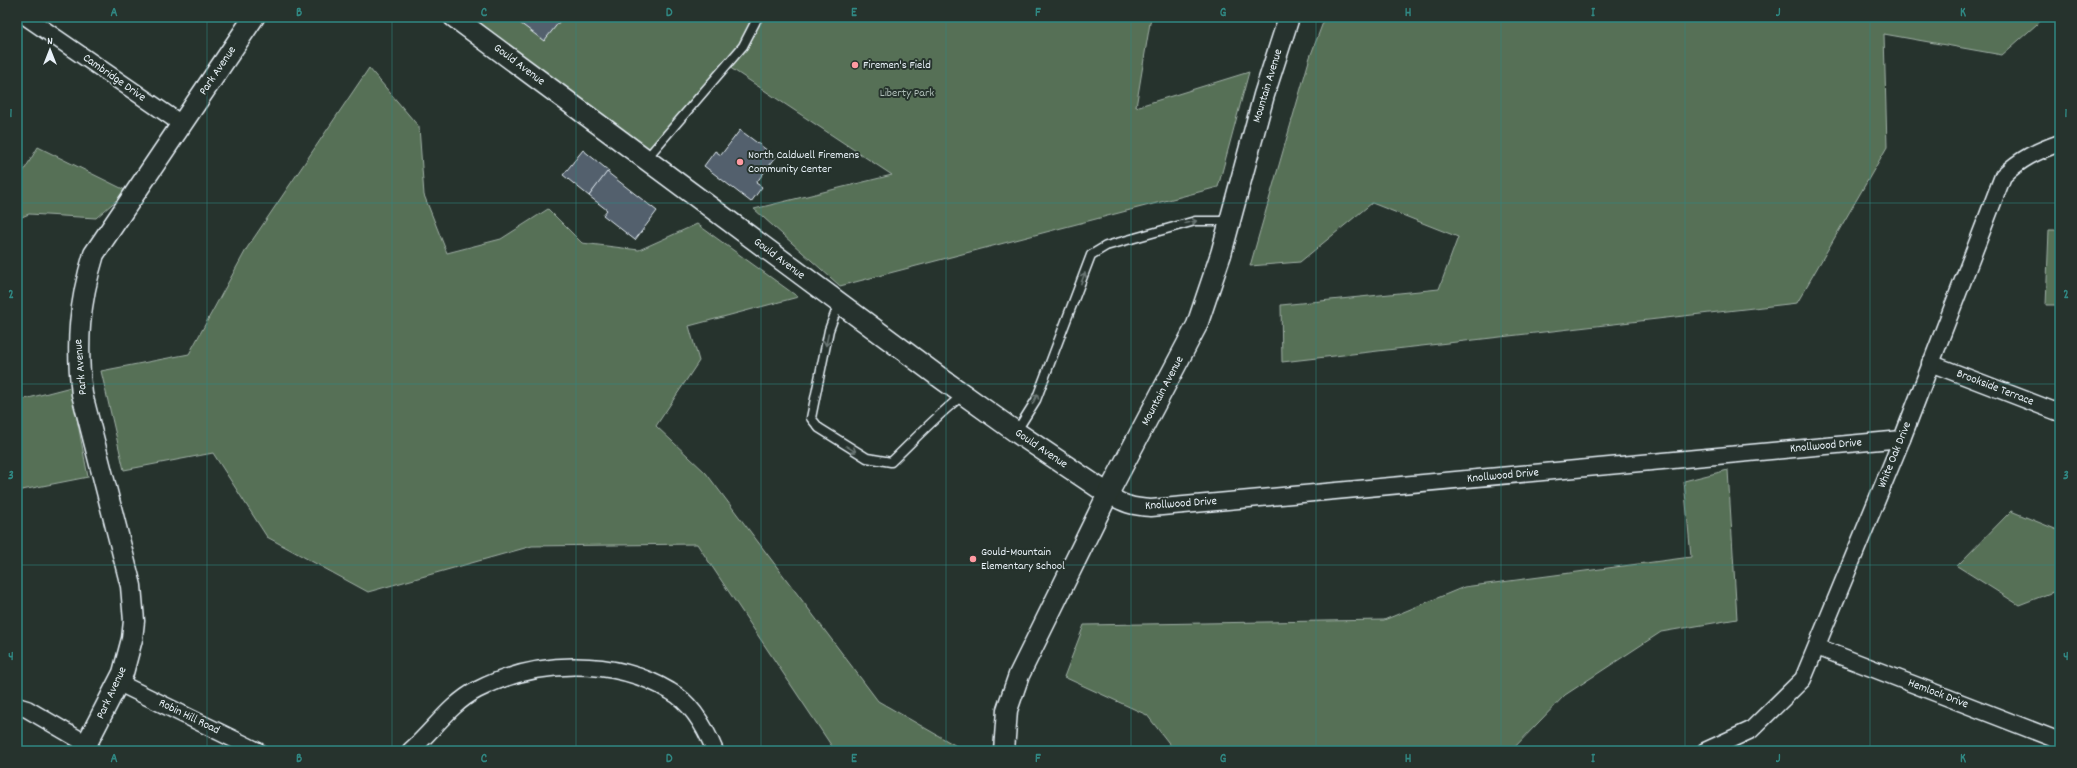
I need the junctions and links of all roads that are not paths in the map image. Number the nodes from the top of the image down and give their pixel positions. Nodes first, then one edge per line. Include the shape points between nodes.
1 (26, 17) edge
2 (254, 17) edge
3 (454, 17) edge
4 (758, 17) edge
5 (1289, 17) edge
6 (182, 125) junction
7 (2060, 143) edge
8 (646, 160) junction
9 (1230, 221) junction
10 (839, 303) junction
11 (1930, 363) junction
12 (964, 395) junction
13 (2060, 413) edge
14 (1016, 432) junction
15 (1902, 439) junction
16 (1108, 494) junction
17 (1817, 647) junction
18 (119, 683) junction
19 (17, 706) edge
20 (2060, 741) edge
21 (85, 747) edge
22 (258, 751) edge
23 (410, 751) edge
24 (715, 751) edge
25 (1004, 751) edge
26 (1705, 751) edge

1 - 6 street, Cambridge Drive
2 - 6 street, Park Avenue
3 - 8 street, Gould Avenue
4 - 8 lane via 743,46
5 - 9 street, Mountain Avenue via 1264,95
6 - 18 street, Park Avenue via 94,254 80,309 78,366 82,394 127,569 133,604 129,656
7 - 11 street, White Oak Drive via 2034,153 2002,176
8 - 10 street, Gould Avenue
14 -> 9 lane via 1036,400 1092,255 1106,246 1195,221
9 - 16 street, Mountain Avenue via 1210,292 1197,325
10 - 12 street, Gould Avenue
10 -> 12 lane via 829,330 811,418 819,428 867,458 891,462 939,414
11 - 13 street, Brookside Terrace
11 - 15 street, White Oak Drive
12 - 14 street, Gould Avenue
14 - 16 street, Gould Avenue
15 - 16 street, Knollwood Drive via 1150,508 1121,503
15 - 17 street, White Oak Drive
16 - 25 street, Mountain Avenue via 1018,674 1007,710
17 - 20 street, Hemlock Drive
17 - 26 street, White Oak Drive via 1803,678 1781,703 1751,730
18 - 21 street, Park Avenue
18 - 22 street, Robin Hill Road
19 - 21 street via 27,709
23 - 24 street via 458,701 477,690 496,681 524,673 581,666 624,673 671,691 698,719

